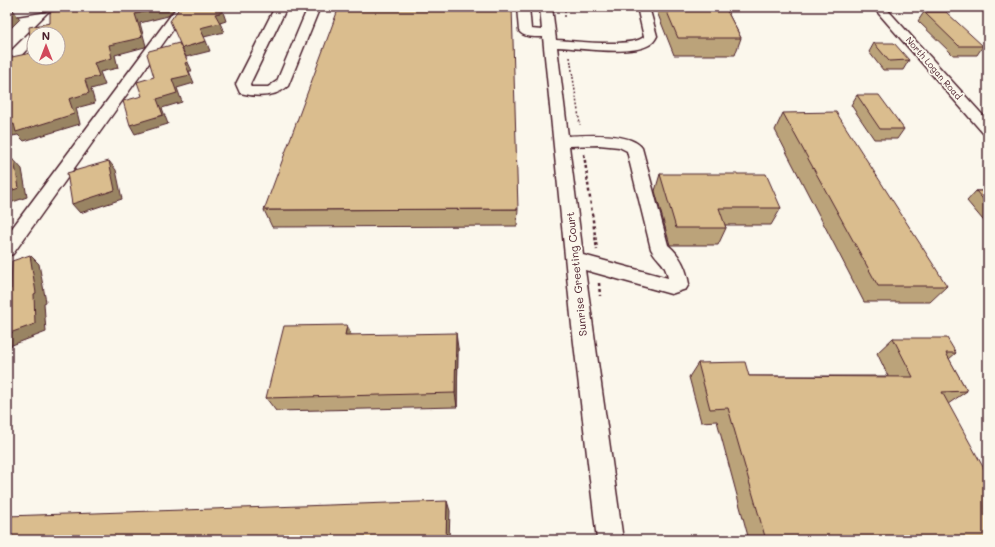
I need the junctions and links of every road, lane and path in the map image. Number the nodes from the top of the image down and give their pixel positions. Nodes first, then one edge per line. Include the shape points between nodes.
1 (44, 7) edge
2 (62, 7) edge
3 (183, 7) edge
4 (281, 7) edge
5 (314, 7) edge
6 (523, 7) edge
7 (546, 7) edge
8 (643, 7) edge
9 (879, 7) edge
10 (7, 13) edge
11 (42, 26) edge
12 (550, 39) junction
13 (26, 42) edge
14 (7, 62) edge
15 (988, 130) edge
16 (561, 141) junction
17 (7, 249) edge
18 (575, 260) junction
19 (610, 540) edge

1 - 10 street
2 - 11 street
3 - 17 street
4 - 5 street via 244,84 245,90 269,91 277,89 283,83
6 - 12 street via 525,31
7 - 12 street, Sunrise Greeting Court
8 - 12 street via 651,36 647,42 623,47
9 - 15 street, North Logan Road
12 - 16 street, Sunrise Greeting Court
13 - 14 street
16 - 18 street, Sunrise Greeting Court
16 - 18 street via 615,142 634,148 660,249 676,266 679,284 672,286
18 - 19 street, Sunrise Greeting Court

